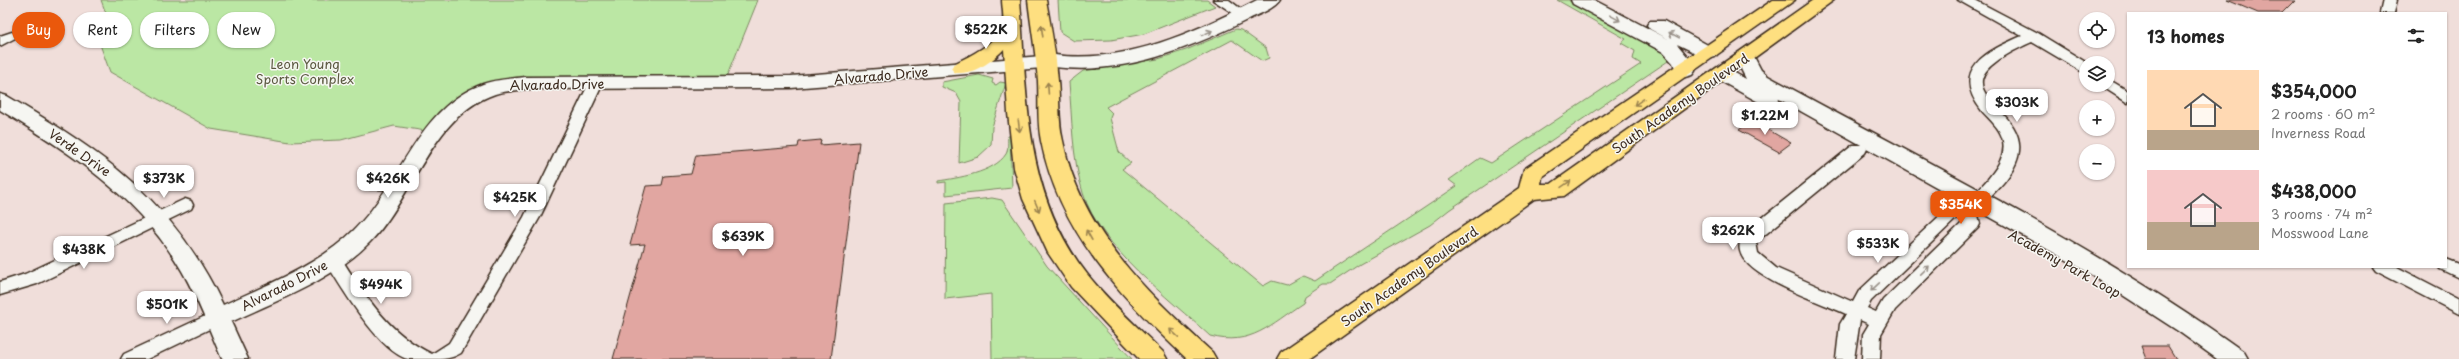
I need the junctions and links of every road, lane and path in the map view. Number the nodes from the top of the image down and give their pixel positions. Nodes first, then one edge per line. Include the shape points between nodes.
1 (1011, 0) edge
2 (1037, 0) edge
3 (1271, 0) edge
4 (1580, 0) edge
5 (1610, 0) edge
6 (1786, 0) edge
7 (1805, 0) edge
8 (1825, 0) edge
9 (1966, 0) edge
10 (2390, 0) edge
11 (1234, 6) edge
12 (2387, 12) edge
13 (1012, 25) junction
14 (2033, 36) junction
15 (1708, 53) junction
16 (1745, 57) junction
17 (1050, 61) junction
18 (1015, 64) junction
19 (2079, 65) edge
20 (961, 68) junction
21 (1685, 71) junction
22 (1722, 74) junction
23 (596, 83) junction
24 (2115, 89) edge
25 (2127, 97) edge
26 (0, 101) edge
27 (1859, 149) junction
28 (1614, 150) junction
29 (376, 185) dead end
30 (399, 185) junction
31 (1529, 192) junction
32 (185, 204) dead end
33 (1972, 205) junction
34 (156, 219) junction
35 (333, 259) junction
36 (2447, 266) edge
37 (2384, 268) edge
38 (2459, 272) edge
39 (0, 290) edge
40 (2459, 307) edge
41 (1856, 311) junction
42 (216, 318) junction
43 (1879, 321) junction
44 (130, 359) edge
45 (235, 359) edge
46 (426, 359) edge
47 (438, 359) edge
48 (1154, 359) edge
49 (1203, 359) edge
50 (1290, 359) edge
51 (1845, 359) edge
52 (1870, 359) edge
53 (2210, 359) edge
54 (2235, 359) edge

1 - 13 highway
17 -> 2 highway
3 - 11 street
4 -> 21 street via 1670,48 1682,62
15 -> 5 street
6 - 15 highway, South Academy Boulevard
7 - 22 highway via 1730,53 1724,62
8 - 16 highway, South Academy Boulevard
9 - 14 street
10 - 12 street
11 - 17 street via 1205,35 1142,55 1074,64
13 - 18 highway
13 - 20 highway via 998,47
14 - 19 street
14 - 33 street via 1986,60 1977,72 1978,94 2005,128 2013,145 2007,166
15 - 21 highway, South Academy Boulevard
15 - 28 highway via 1709,66 1706,71 1631,123
16 - 22 highway, South Academy Boulevard
16 - 33 street, Academy Park Loop via 1752,73 1762,80
17 - 18 street
49 -> 17 highway via 1158,318 1118,275 1093,243 1067,194 1052,140
18 - 20 street, Alvarado Drive
18 -> 48 highway via 1025,168 1046,228 1079,281
20 - 23 street, Alvarado Drive via 791,82
21 -> 31 highway, South Academy Boulevard via 1532,174
22 - 27 street, Academy Park Loop
22 - 28 highway, South Academy Boulevard
23 - 30 street, Alvarado Drive via 512,84 468,97 448,114
23 - 47 street via 532,217 455,348
24 - 25 street
26 - 34 street, Verde Drive via 84,152 134,194
27 - 33 street, Academy Park Loop
27 - 41 street via 1752,235 1748,242 1751,257 1770,272
31 -> 28 highway, South Academy Boulevard via 1556,190
29 - 30 street
30 - 35 street, Alvarado Drive via 371,227
31 - 50 highway, South Academy Boulevard
32 - 34 street
33 -> 41 street via 1953,213 1865,296
43 -> 33 street via 1889,305 1972,224
33 - 53 street, Academy Park Loop via 2121,294 2170,327
33 - 54 street, Academy Park Loop via 2121,281
34 - 39 street via 31,279
34 - 42 street, Verde Drive via 184,255
35 - 42 street, Alvarado Drive via 279,289
35 - 46 street via 365,310 409,354
36 - 38 street
37 - 40 street
41 - 43 street
41 - 51 street via 1849,324
42 - 44 street, Alvarado Drive
42 - 45 street, Verde Drive
43 - 52 street via 1872,334

